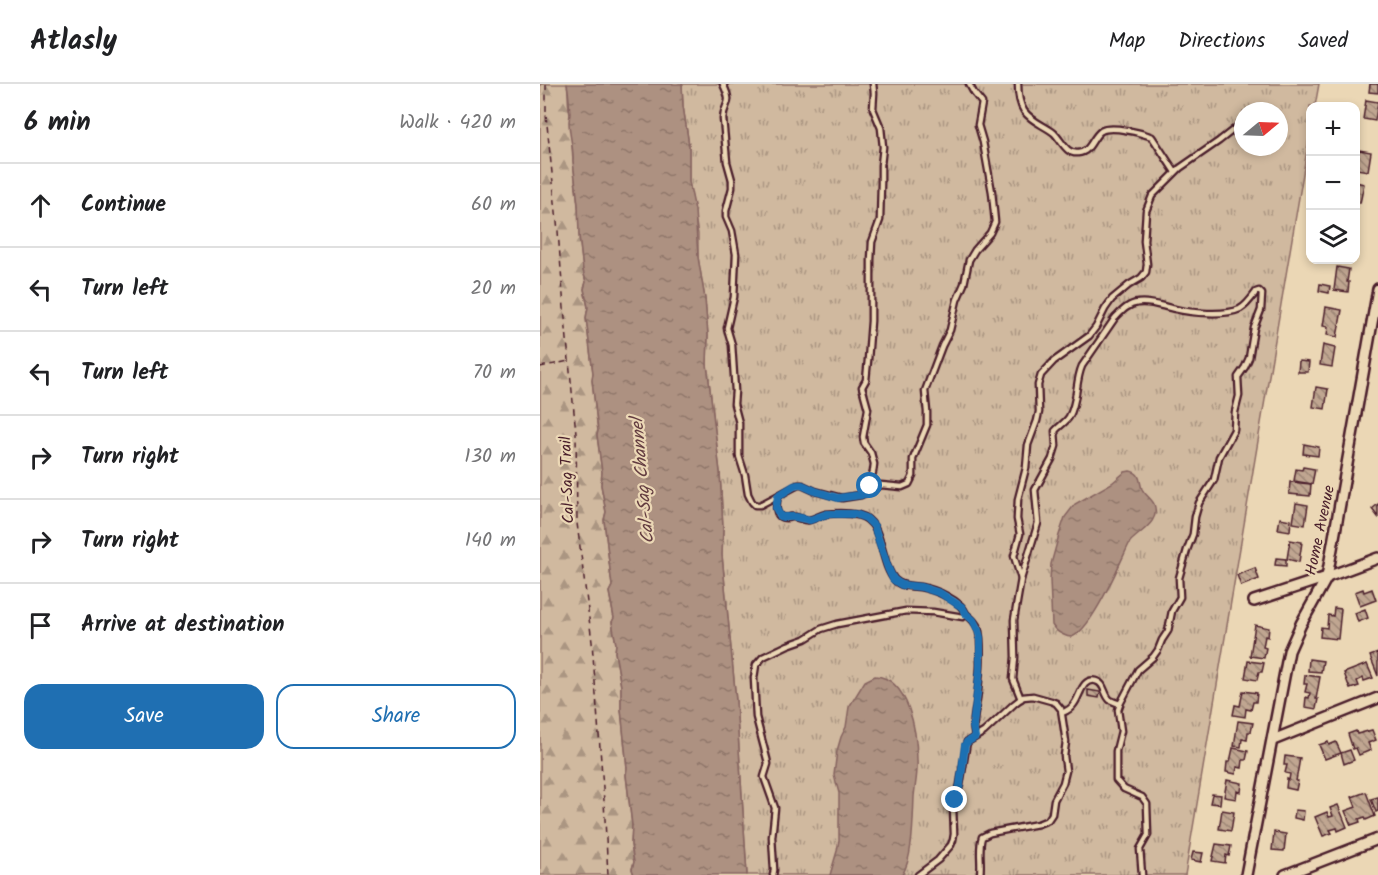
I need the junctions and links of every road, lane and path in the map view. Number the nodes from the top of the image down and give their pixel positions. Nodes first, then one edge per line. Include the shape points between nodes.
1 (546, 84) edge
2 (723, 84) edge
3 (873, 84) edge
4 (969, 84) edge
5 (1018, 84) edge
6 (1234, 129) edge
7 (1175, 172) junction
8 (1378, 289) edge
9 (570, 361) junction
10 (540, 367) edge
11 (866, 493) junction
12 (778, 496) junction
13 (1378, 558) edge
14 (1327, 577) junction
15 (1021, 579) junction
16 (1254, 601) dead end
17 (966, 614) junction
18 (1378, 698) edge
19 (1021, 699) junction
20 (1120, 704) junction
21 (1062, 713) junction
22 (975, 737) junction
23 (1273, 740) junction
24 (1378, 839) edge
25 (608, 875) edge
26 (773, 875) edge
27 (918, 875) edge
28 (980, 875) edge
29 (1142, 875) edge
30 (1246, 875) edge
31 (1285, 875) edge

1 - 9 path, Cal-Sag Trail
2 - 12 lane via 729,95 723,119 732,180 726,217 736,254 728,328 739,456 752,502 760,505
3 - 11 lane via 873,109 883,147 880,220 872,242 868,360 862,387 868,409 863,437 874,464
4 - 11 lane via 983,106 978,125 995,222 969,260 950,330 925,391 927,425 914,459 913,476 902,487 881,484
5 - 7 lane via 1026,114 1052,132 1069,151 1084,152 1100,132 1117,129 1152,137
6 - 7 lane
7 - 15 lane via 1155,192 1147,207 1146,272 1112,299 1093,332 1049,366 1039,379 1038,421 1028,445 1018,499 1020,534 1014,556
8 - 14 street, Home Avenue
9 - 10 path
9 - 25 path, Cal-Sag Trail via 577,523 593,652
11 - 12 lane via 838,498 798,485
12 - 17 lane via 776,508 782,517 810,520 827,514 855,514 866,518 874,526 893,579 902,585 940,593
13 - 14 street
14 - 16 street
14 - 23 street, Home Avenue via 1288,651
15 - 19 lane via 1014,620 1013,679
15 - 20 lane via 1038,523 1035,490 1053,459 1055,431 1071,414 1082,366 1115,318 1141,302 1177,310 1234,311 1259,291 1262,310 1254,328 1249,358 1238,377 1234,430 1219,458 1214,480 1198,503 1179,578 1180,597 1158,650 1138,670
17 - 22 lane via 976,624 980,637
17 - 26 lane via 963,617 906,611 837,624 759,660 754,678 756,717 768,764 765,782 775,808
18 - 23 street
19 - 21 lane via 1033,696 1052,701
19 - 22 lane
20 - 21 lane via 1108,698 1095,680 1082,687 1074,705
20 - 29 lane via 1116,780 1142,797 1148,808 1148,835 1140,849
21 - 28 lane via 1066,771 1052,814 1044,822 982,837
22 - 27 lane via 965,745 953,807 951,845
23 - 30 street, Home Avenue
24 - 31 street

